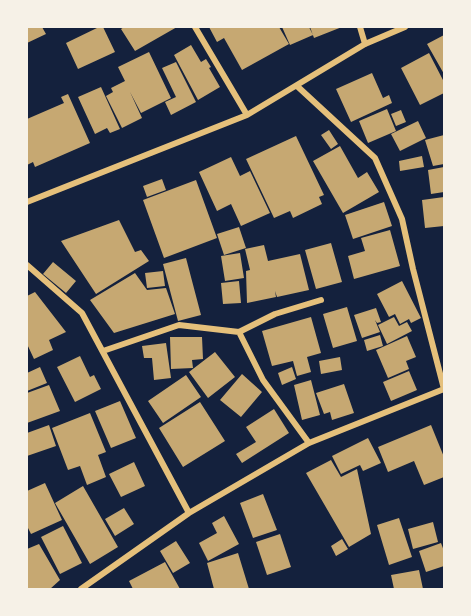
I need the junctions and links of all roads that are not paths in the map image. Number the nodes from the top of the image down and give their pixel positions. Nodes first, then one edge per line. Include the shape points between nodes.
1 (195, 27) edge
2 (360, 27) edge
3 (405, 27) edge
4 (365, 44) junction
5 (297, 87) junction
6 (247, 115) junction
7 (27, 202) edge
8 (27, 266) edge
9 (321, 300) dead end
10 (239, 332) junction
11 (104, 351) junction
12 (444, 389) edge
13 (309, 443) junction
14 (189, 513) junction
15 (81, 589) edge

1 - 6 street
2 - 4 street
3 - 4 street
4 - 5 street
5 - 6 street
5 - 12 street via 375,158 402,219
6 - 7 street
8 - 11 street via 82,314
9 - 10 street via 275,314
10 - 11 street via 180,325
10 - 13 street via 263,380
11 - 14 street
12 - 13 street
13 - 14 street
14 - 15 street

